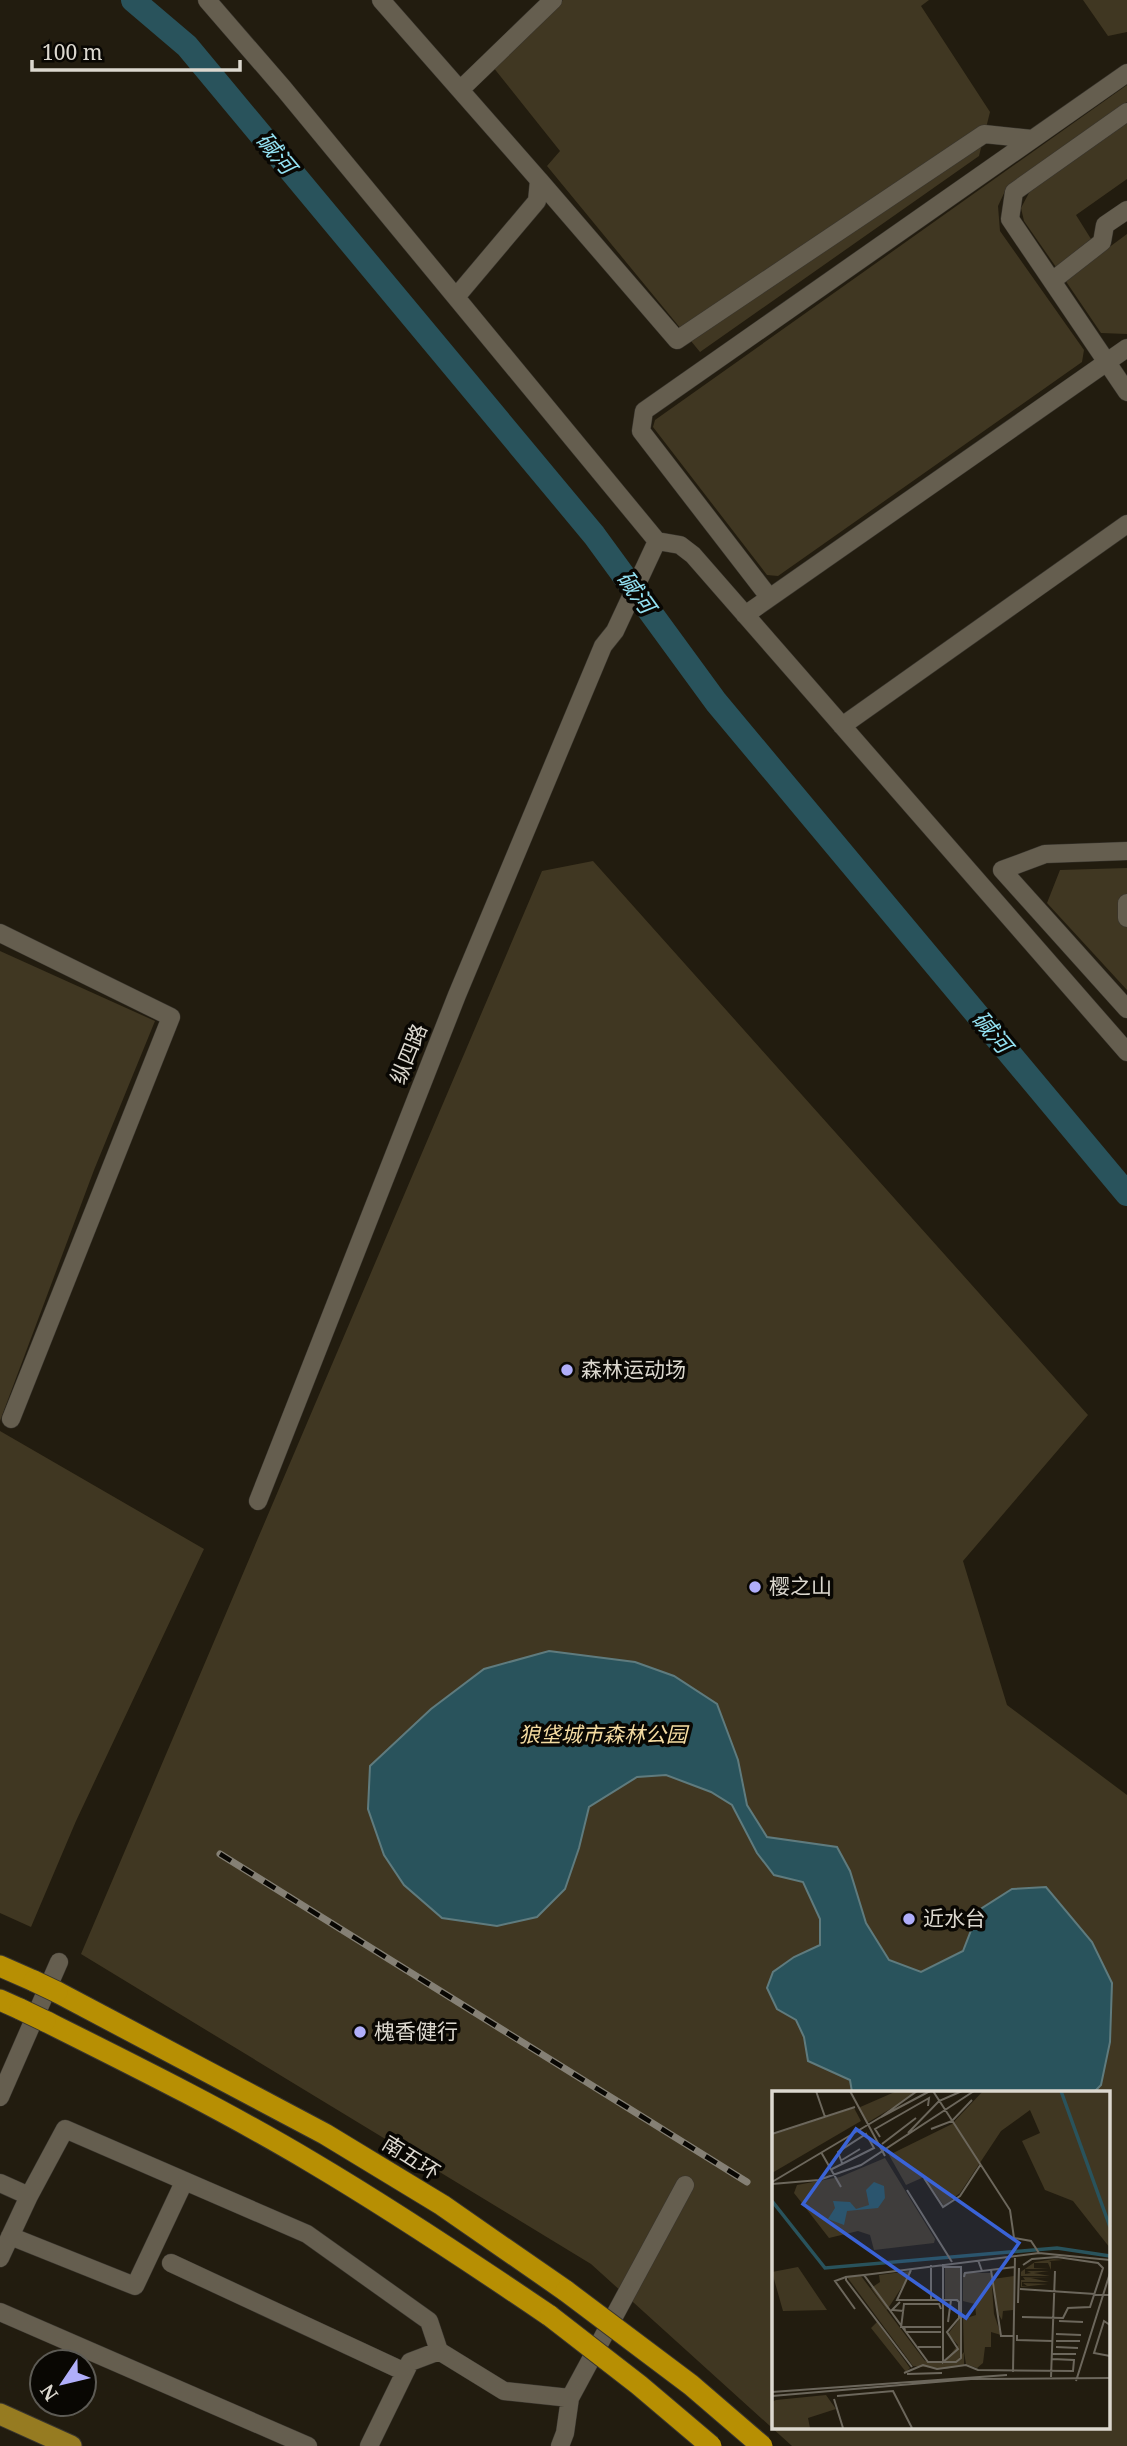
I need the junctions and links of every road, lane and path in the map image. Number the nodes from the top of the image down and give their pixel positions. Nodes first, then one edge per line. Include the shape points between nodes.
1 (207, 0) edge
2 (381, 0) edge
3 (553, 0) edge
4 (1127, 73) edge
5 (460, 90) junction
6 (1127, 112) edge
7 (1032, 139) junction
8 (539, 180) junction
9 (1127, 210) edge
10 (1052, 281) junction
11 (456, 297) junction
12 (1127, 348) edge
13 (1107, 362) junction
14 (1127, 392) edge
15 (1127, 524) edge
16 (657, 541) junction
17 (769, 597) junction
18 (745, 615) junction
19 (842, 726) junction
20 (1127, 851) edge
21 (1127, 903) edge
22 (1127, 918) edge
23 (0, 933) edge
24 (1124, 1001) edge
25 (1127, 1052) edge
26 (11, 1419) dead end
27 (258, 1501) dead end
28 (59, 1962) dead end
29 (0, 1966) edge
30 (0, 2000) edge
31 (0, 2097) edge
32 (184, 2182) junction
33 (0, 2183) edge
34 (685, 2185) dead end
35 (29, 2196) junction
36 (10, 2236) junction
37 (0, 2258) edge
38 (171, 2263) dead end
39 (0, 2312) edge
40 (439, 2351) junction
41 (405, 2372) junction
42 (570, 2398) junction
43 (0, 2414) edge
44 (71, 2446) edge
45 (308, 2446) edge
46 (369, 2446) edge
47 (560, 2446) edge
48 (711, 2446) edge
49 (762, 2446) edge

1 - 11 street
2 - 5 street
3 - 5 street
4 - 7 street
5 - 8 street
6 - 10 street via 1014,192 1010,219
7 - 8 street via 984,134 677,340
7 - 17 street via 644,411 641,431
8 - 11 street via 537,201
9 - 10 street via 1105,225 1102,242
10 - 13 street
11 - 16 street
12 - 13 street
13 - 14 street
13 - 17 street
15 - 19 street
16 - 18 street via 680,545 693,555
16 - 27 street, 纵四路 via 615,631 603,646 457,995
17 - 18 street
18 - 19 street
19 - 25 street
20 - 24 street via 1045,853 1002,870
21 - 22 street
23 - 26 street via 171,1017
28 - 31 street
29 - 49 highway, 南五环, bridge via 325,2133 442,2205 691,2385
30 - 48 highway, bridge via 180,2089 419,2227 550,2316
32 - 35 street via 65,2129
32 - 36 street via 135,2286
32 - 40 street via 307,2234 429,2321
33 - 35 street
34 - 42 street
35 - 36 street
36 - 37 street
38 - 41 street
39 - 45 street
40 - 41 street via 410,2362
40 - 42 street via 504,2391
41 - 46 street
42 - 47 street
43 - 44 main road

